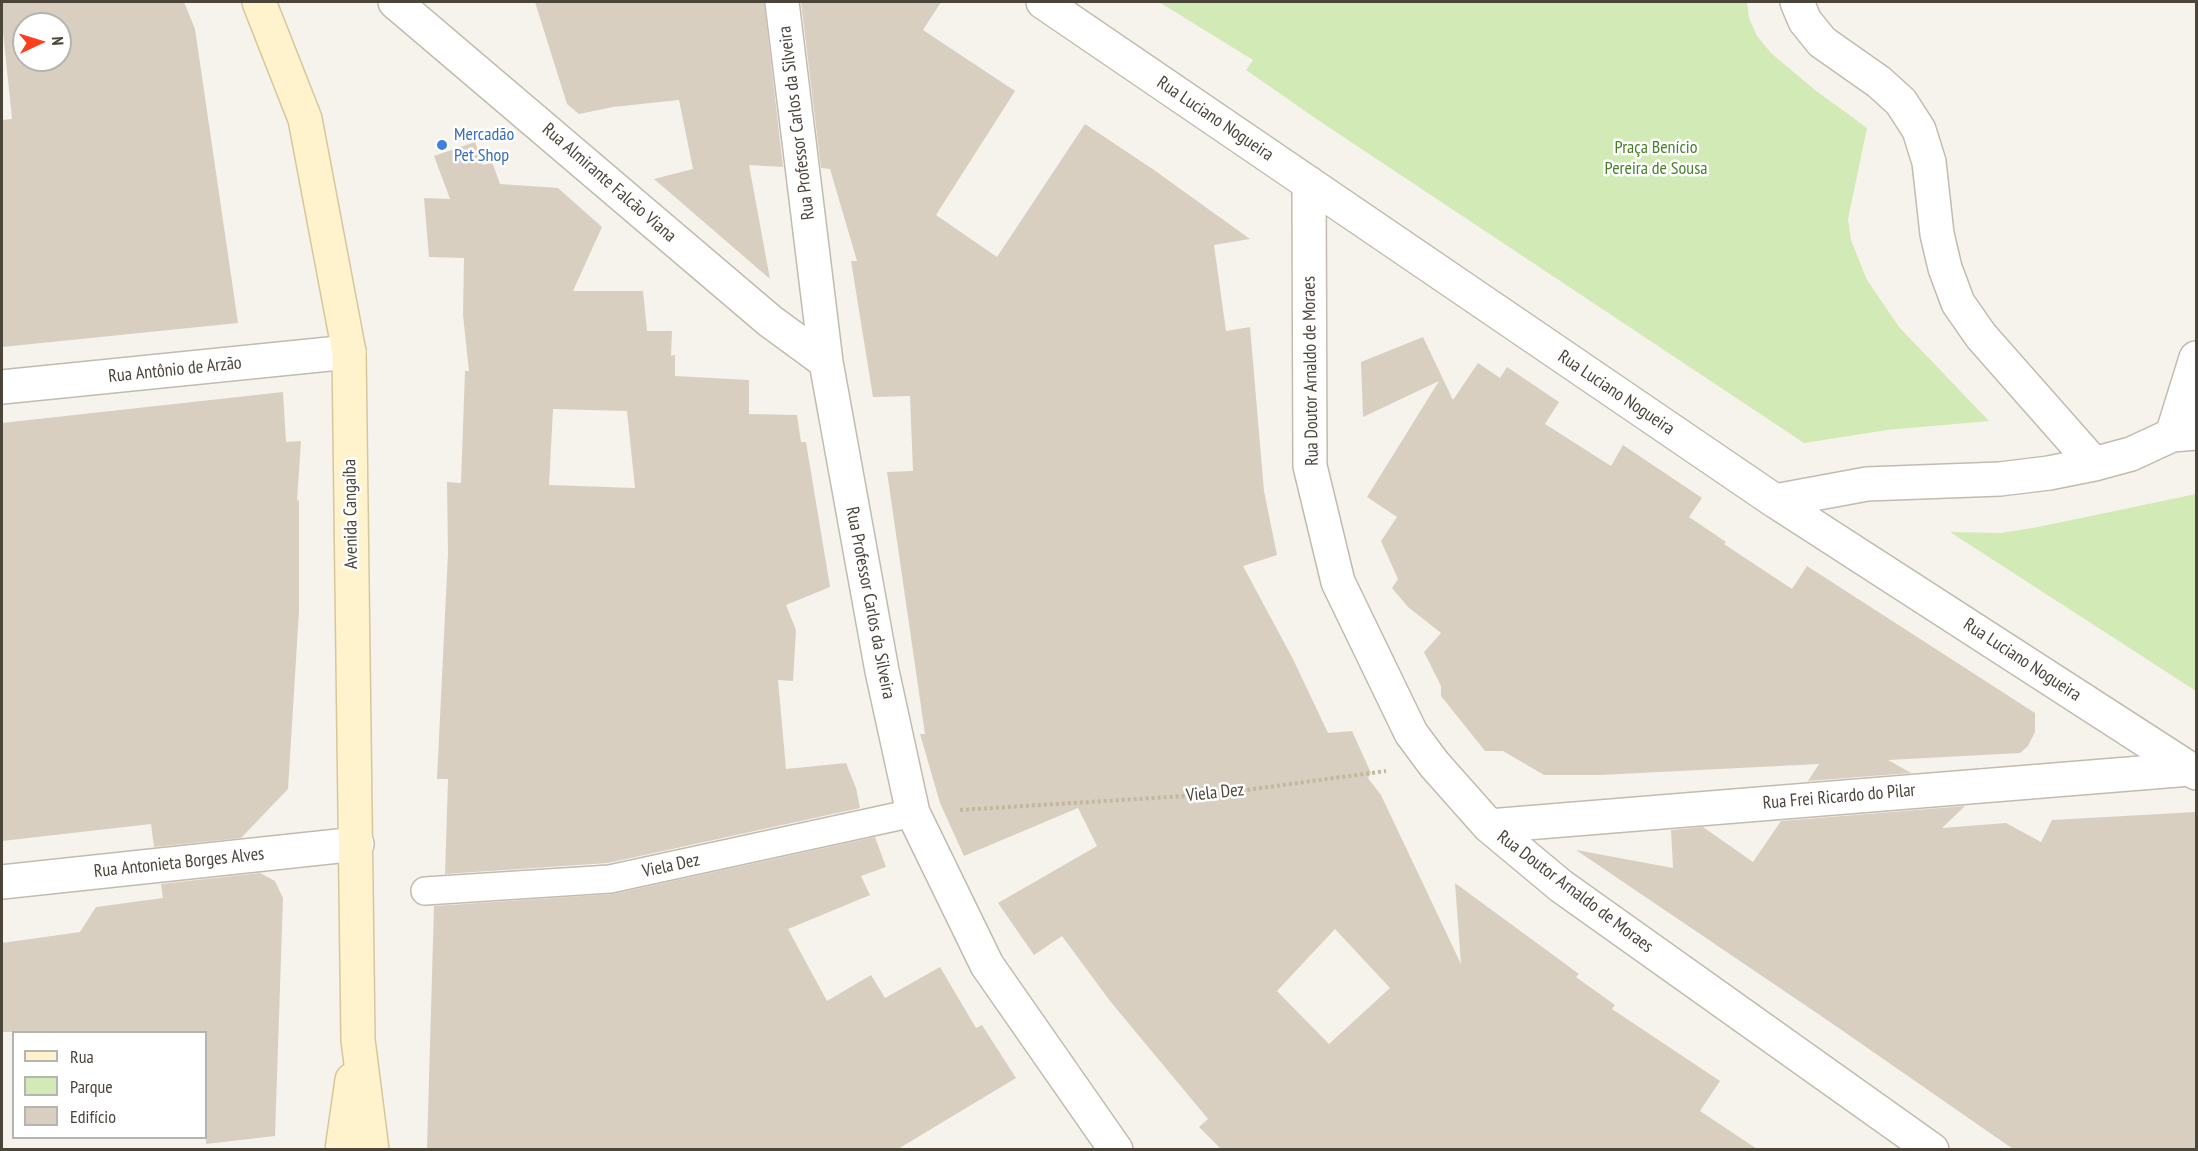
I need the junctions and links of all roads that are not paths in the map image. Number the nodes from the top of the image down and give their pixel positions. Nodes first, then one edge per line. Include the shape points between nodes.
1 (259, 2) edge
2 (395, 2) edge
3 (782, 2) edge
4 (1043, 2) edge
5 (1797, 2) edge
6 (1308, 183) junction
7 (349, 352) junction
8 (2196, 358) edge
9 (826, 362) junction
10 (2, 387) edge
11 (2184, 434) edge
12 (2094, 464) junction
13 (1775, 501) junction
14 (2193, 771) edge
15 (913, 813) junction
16 (1489, 826) junction
17 (357, 844) junction
18 (2, 882) edge
19 (425, 891) dead end
20 (358, 1040) junction
21 (342, 1149) edge
22 (372, 1149) edge
23 (1116, 1149) edge
24 (1932, 1149) edge

1 - 7 main road, Avenida Cangaíba via 305,119
2 - 9 street, Rua Almirante Falcão Viana via 770,321
3 - 9 street, Rua Professor Carlos da Silveira
4 - 6 street, Rua Luciano Nogueira
5 - 12 street via 1805,21 1822,42 1901,102 1919,130 1929,162 1937,234 1958,303 1981,336
6 - 13 street, Rua Luciano Nogueira
6 - 16 street, Rua Doutor Arnaldo de Moraes via 1310,465 1338,582 1411,733
7 - 10 street, Rua Antônio de Arzão
7 - 17 main road, Avenida Cangaíba
8 - 11 street
9 - 15 street, Rua Professor Carlos da Silveira via 882,671
11 - 12 street
12 - 13 street via 2000,479 1867,484
13 - 14 street, Rua Luciano Nogueira
14 - 16 street, Rua Frei Ricardo do Pilar
15 - 19 lane, Viela Dez via 610,879
15 - 23 street, Rua Professor Carlos da Silveira via 987,965
16 - 24 street, Rua Doutor Arnaldo de Moraes via 1561,886
17 - 18 street, Rua Antonieta Borges Alves
17 - 20 main road, Avenida Cangaíba
20 - 21 main road, Avenida Cangaíba
20 - 22 main road, Avenida Cangaíba

